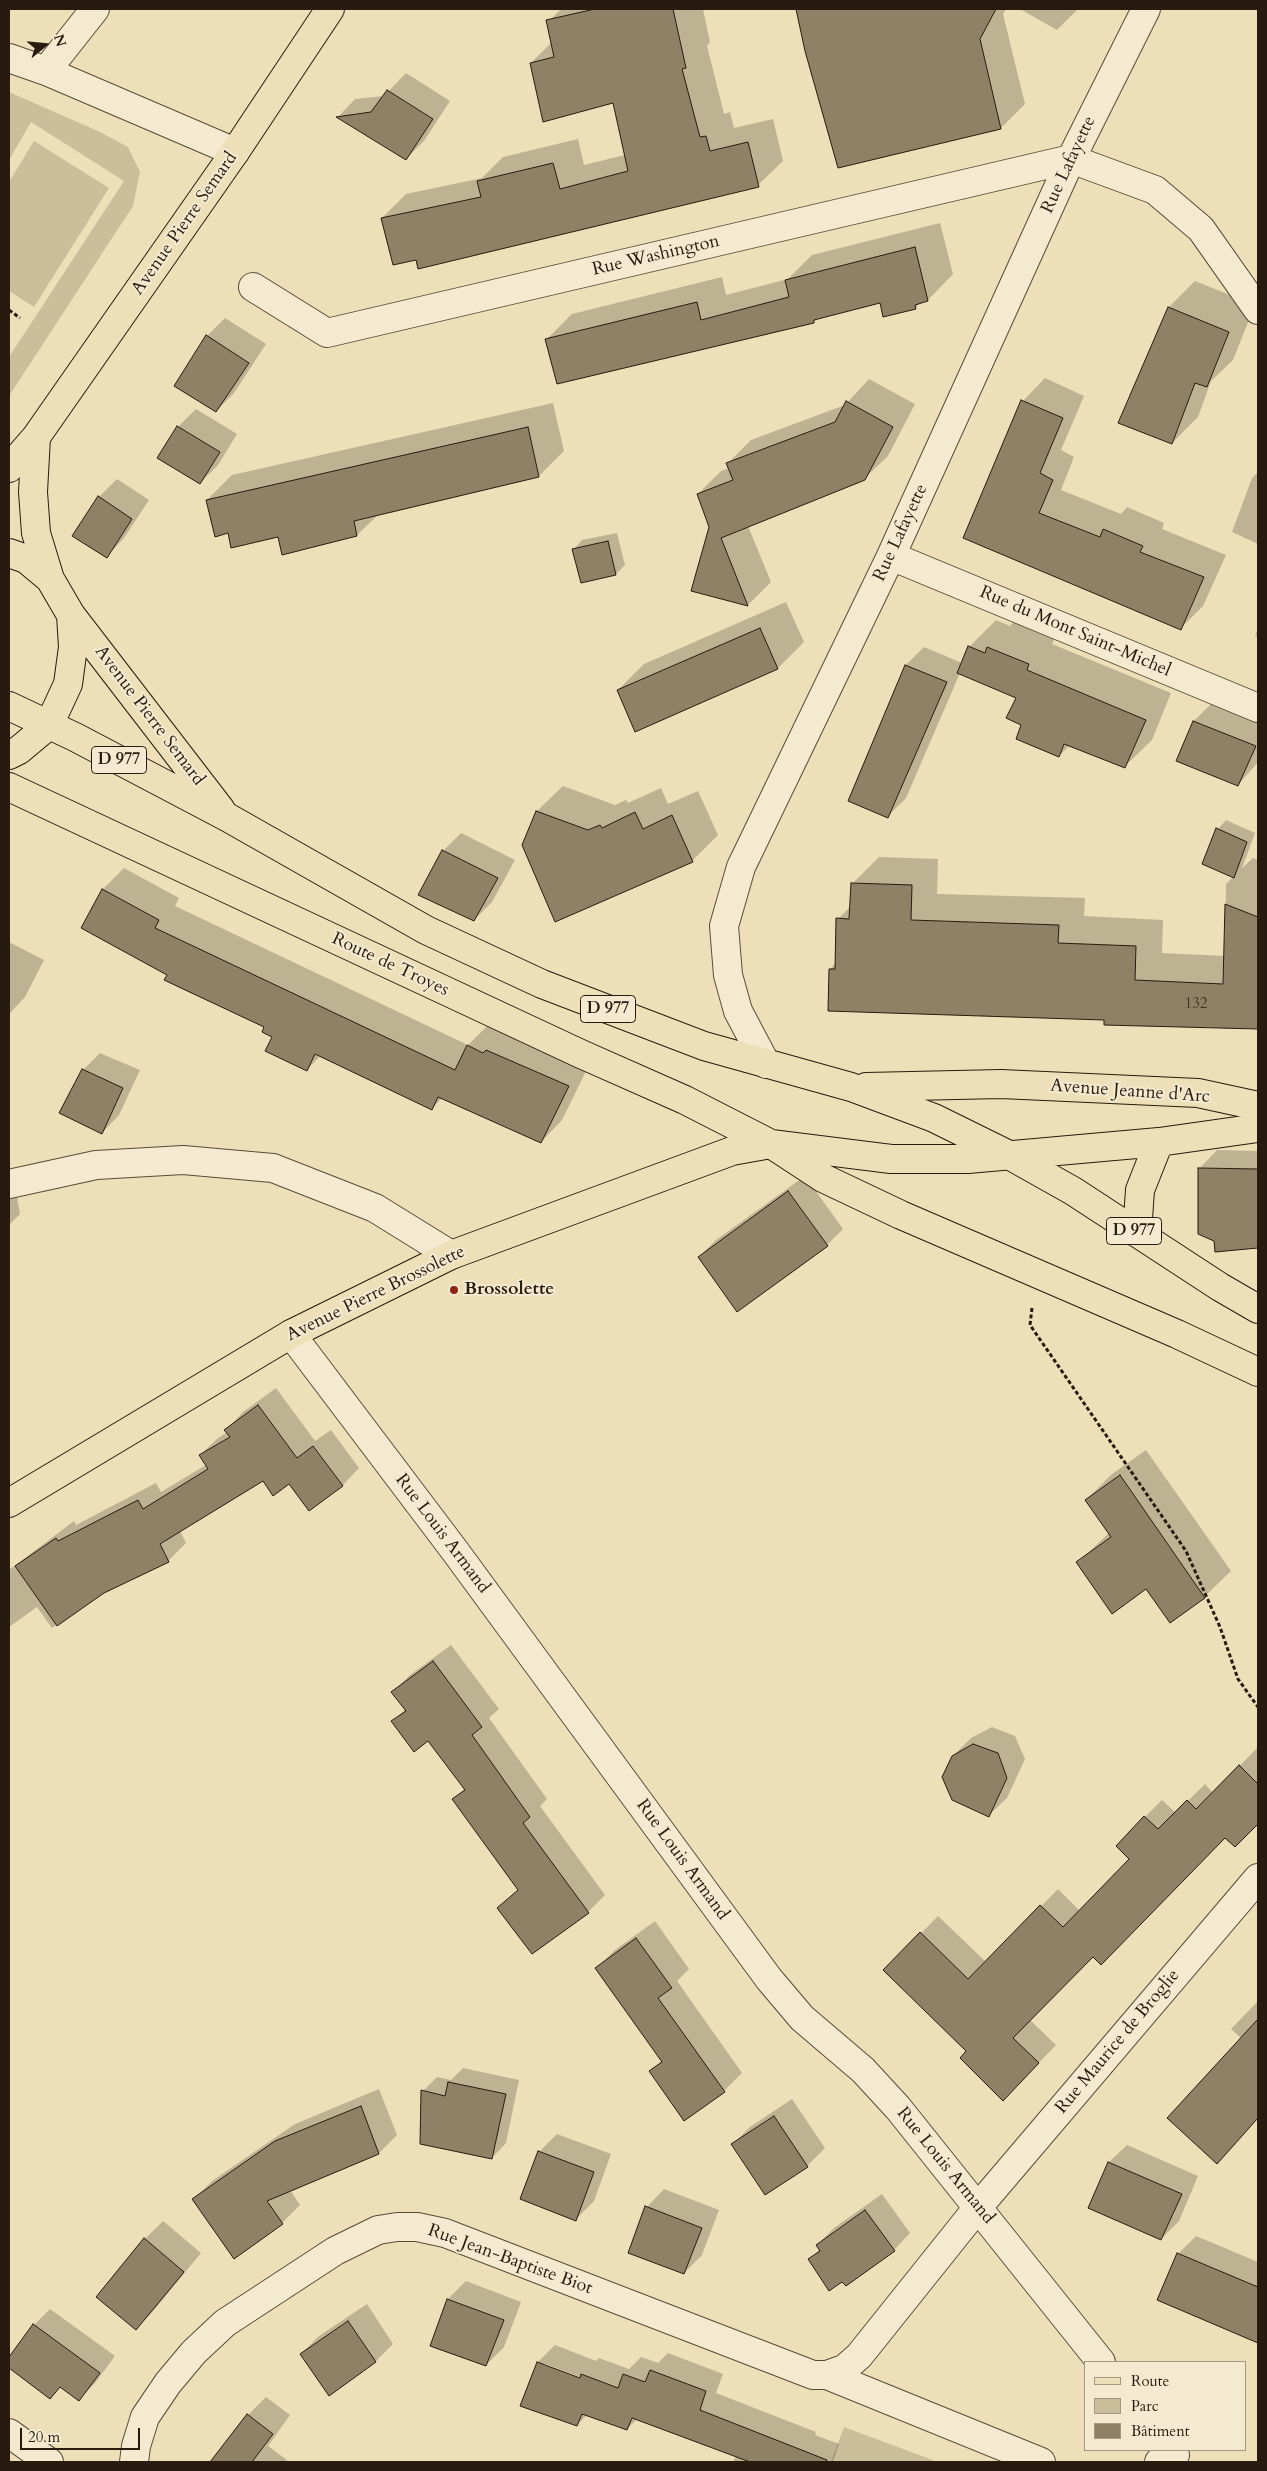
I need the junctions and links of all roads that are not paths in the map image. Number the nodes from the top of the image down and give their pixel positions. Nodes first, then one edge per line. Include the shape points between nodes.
1 (95, 9) edge
2 (330, 9) edge
3 (1146, 9) edge
4 (9, 58) edge
5 (46, 71) junction
6 (236, 152) junction
7 (1071, 159) junction
8 (253, 287) dead end
9 (1258, 310) edge
10 (36, 438) junction
11 (9, 468) edge
12 (9, 553) edge
13 (892, 556) junction
14 (50, 579) junction
15 (71, 615) junction
16 (9, 706) edge
17 (1258, 708) edge
18 (49, 725) junction
19 (9, 755) edge
20 (9, 787) edge
21 (226, 818) junction
22 (766, 1064) junction
23 (851, 1087) junction
24 (1258, 1106) edge
25 (1258, 1128) edge
26 (1159, 1142) junction
27 (771, 1144) junction
28 (1009, 1155) junction
29 (9, 1184) edge
30 (1137, 1233) junction
31 (451, 1255) junction
32 (1258, 1309) edge
33 (291, 1334) junction
34 (1258, 1372) edge
35 (9, 1503) edge
36 (1258, 1878) edge
37 (979, 2206) junction
38 (1100, 2361) edge
39 (827, 2375) junction
40 (9, 2433) edge
41 (49, 2462) edge
42 (134, 2462) edge
43 (1041, 2462) edge

1 - 5 street
2 - 6 main road, Avenue Pierre Semard
3 - 7 street, Rue Lafayette
4 - 5 street
5 - 6 street
6 - 10 main road, Avenue Pierre Semard
7 - 8 street, Rue Washington via 327,333
7 - 9 street via 1155,190 1201,228
7 - 13 street, Rue Lafayette
10 - 11 main road, Avenue Pierre Semard
10 - 14 main road, Avenue Pierre Semard via 33,492 36,533
12 - 14 main road, Avenue Pierre Semard via 26,559
13 - 17 street, Rue du Mont Saint-Michel
13 - 22 street, Rue Lafayette via 741,867 724,926 728,975 738,1011
14 - 15 main road, Avenue Pierre Semard
15 - 18 main road, Avenue Pierre Semard via 73,647 68,684
15 - 21 main road, Avenue Pierre Semard
16 - 18 main road, D 977
18 - 19 main road, Avenue Pierre Semard
18 - 21 main road, D 977
20 - 27 main road, Route de Troyes via 685,1100
21 - 22 main road, D 977 via 426,930 542,984 704,1046
22 - 23 main road, D 977
23 - 24 main road, Avenue Jeanne d'Arc via 1002,1084 1198,1093
23 - 28 main road, D 977 via 934,1118
25 - 26 main road, Avenue Jeanne d'Arc
26 - 28 main road, Avenue Jeanne d'Arc
26 - 30 main road via 1140,1190
27 - 28 main road, Avenue Jeanne d'Arc via 891,1160
27 - 31 main road, Avenue Pierre Brossolette via 732,1151
27 - 34 main road via 823,1178 901,1215
28 - 30 main road, D 977 via 1073,1191
29 - 31 street via 96,1165 183,1160 273,1168 375,1208
30 - 32 main road, D 977
31 - 33 main road, Avenue Pierre Brossolette
33 - 35 main road, Avenue Pierre Brossolette
33 - 37 street, Rue Louis Armand via 769,1978 802,2018 875,2083
36 - 37 street, Rue Maurice de Broglie
37 - 38 street, Rue Louis Armand
37 - 39 street via 859,2356 844,2368
39 - 42 street, Rue Jean-Baptiste Biot via 813,2374 445,2233 397,2227 378,2230 334,2251 225,2323 194,2352 146,2416
39 - 43 street, Rue Jean-Baptiste Biot
40 - 41 street

